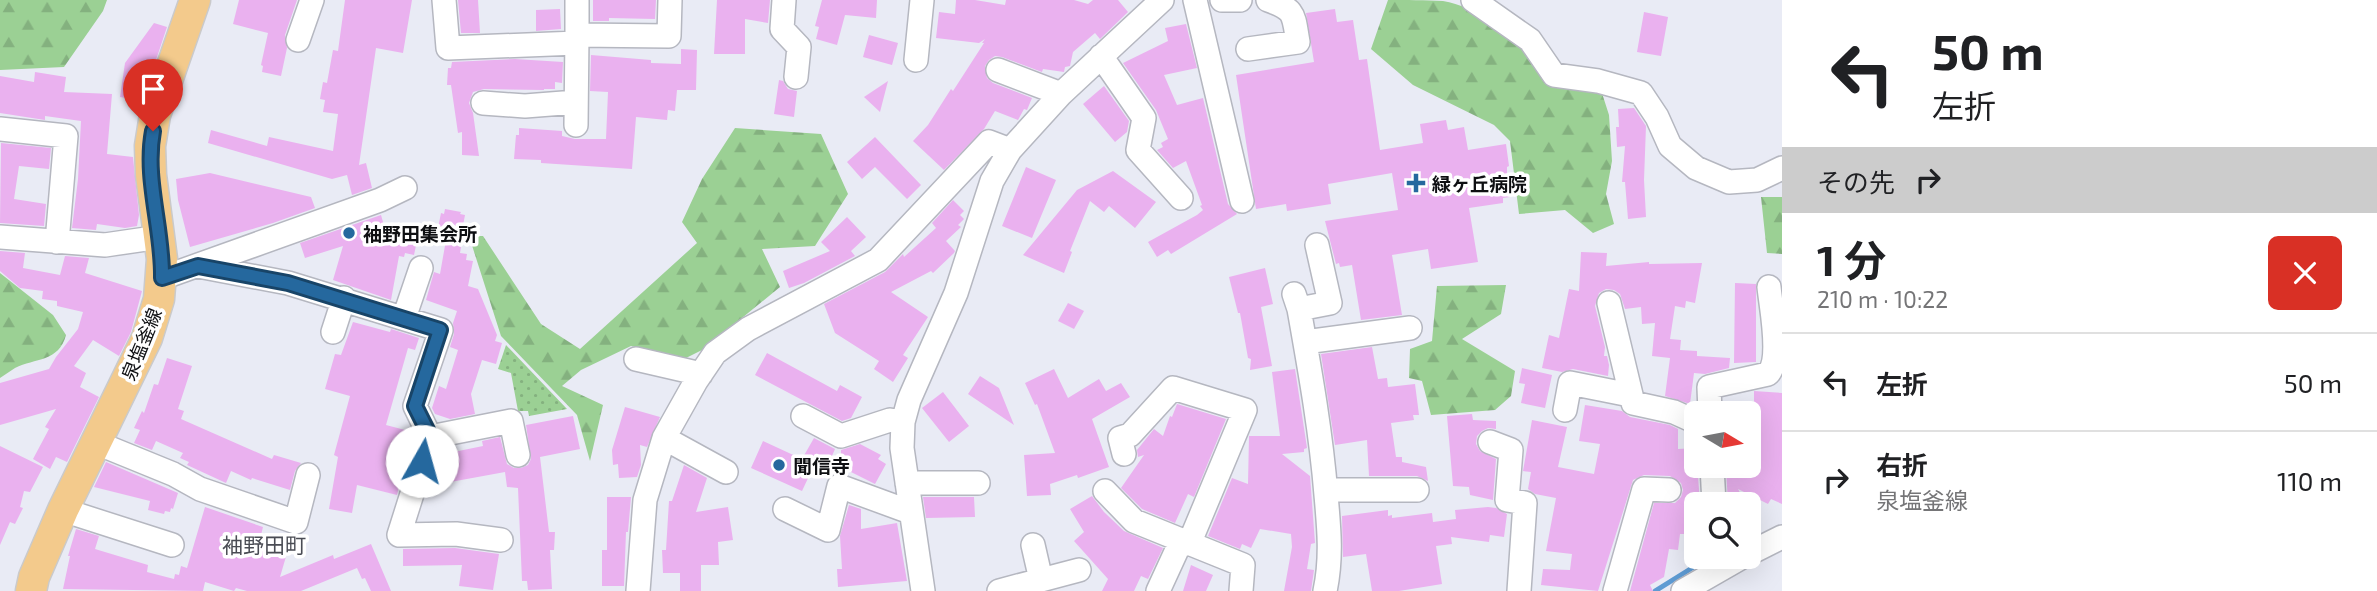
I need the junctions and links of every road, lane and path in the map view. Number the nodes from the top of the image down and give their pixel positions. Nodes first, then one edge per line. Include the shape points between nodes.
1 (195, 0) edge
2 (312, 0) edge
3 (444, 0) edge
4 (577, 0) edge
5 (670, 0) edge
6 (784, 0) edge
7 (922, 0) edge
8 (1161, 0) edge
9 (1195, 0) edge
10 (1222, 0) edge
11 (1240, 0) edge
12 (1268, 0) edge
13 (1483, 3) edge
14 (577, 39) junction
15 (298, 40) dead end
16 (1248, 49) dead end
17 (1101, 56) junction
18 (916, 60) dead end
19 (998, 70) dead end
20 (796, 77) dead end
21 (1061, 94) junction
22 (576, 102) junction
23 (483, 103) dead end
24 (576, 125) dead end
25 (0, 129) edge
26 (1010, 150) junction
27 (1782, 168) edge
28 (405, 188) dead end
29 (1181, 198) dead end
30 (1242, 201) dead end
31 (0, 237) edge
32 (160, 237) junction
33 (57, 242) junction
34 (1317, 245) dead end
35 (198, 266) junction
36 (421, 268) dead end
37 (162, 278) junction
38 (1769, 287) dead end
39 (344, 298) junction
40 (1609, 303) dead end
41 (404, 318) junction
42 (1410, 328) dead end
43 (333, 332) dead end
44 (1305, 342) junction
45 (636, 359) dead end
46 (701, 374) junction
47 (1630, 395) junction
48 (1710, 401) edge
49 (1565, 410) dead end
50 (803, 416) dead end
51 (1684, 417) edge
52 (904, 422) junction
53 (430, 436) junction
54 (664, 438) junction
55 (1120, 440) dead end
56 (1490, 442) dead end
57 (97, 443) junction
58 (518, 456) dead end
59 (726, 472) dead end
60 (308, 475) dead end
61 (906, 483) junction
62 (978, 483) dead end
63 (1326, 489) junction
64 (1669, 489) dead end
65 (1417, 490) dead end
66 (1105, 491) dead end
67 (785, 509) dead end
68 (63, 510) junction
69 (910, 512) junction
70 (1782, 537) edge
71 (501, 540) dead end
72 (1185, 543) junction
73 (172, 545) dead end
74 (1033, 545) dead end
75 (1761, 548) edge
76 (1711, 569) edge
77 (1079, 570) dead end
78 (1041, 580) junction
79 (31, 591) edge
80 (638, 591) edge
81 (923, 591) edge
82 (999, 591) edge
83 (1158, 591) edge
84 (1241, 591) edge
85 (1325, 591) edge
86 (1519, 591) edge
87 (1615, 591) edge
88 (1684, 591) edge

1 - 32 main road, 泉塩釜線 via 155,115 150,146
2 - 15 street
3 - 14 street via 448,48
4 - 14 street
5 - 14 street via 669,36
6 - 20 street via 782,29 799,47
7 - 18 street
8 - 17 street
9 - 30 street
10 - 11 street
12 - 16 street via 1286,6 1298,42
13 - 27 street via 1530,40 1554,75 1642,93 1670,146 1696,168 1729,181 1757,180
14 - 22 street
17 - 21 street
17 - 29 street via 1144,118 1138,150
19 - 21 street
21 - 26 street
22 - 23 street
22 - 24 street
25 - 33 street via 66,136
26 - 46 street via 989,142 878,260 748,329 715,353
26 - 52 street via 992,181 956,293 909,400
28 - 35 street
31 - 33 street
32 - 33 street via 106,244
32 - 37 main road, 泉塩釜線
34 - 44 street via 1330,303 1296,301
35 - 37 street
35 - 39 street
36 - 41 street
37 - 57 main road, 泉塩釜線 via 147,338
38 - 48 street via 1774,368 1768,374 1709,387
39 - 41 street
39 - 43 street
40 - 47 street
41 - 53 street via 440,330 415,406
42 - 44 street
44 - 63 street
45 - 46 street
46 - 54 street
47 - 49 street via 1570,383
47 - 51 street via 1633,403
50 - 52 street via 841,436 890,420
52 - 61 street
53 - 58 street via 511,421
53 - 71 street via 398,535 456,534
54 - 59 street
54 - 80 street via 645,500
55 - 72 street via 1173,388 1245,410
56 - 86 street via 1511,450 1507,500 1535,504
57 - 60 street via 200,489 296,522
57 - 68 main road, 泉塩釜線
61 - 62 street
61 - 69 street
63 - 65 street
63 - 85 street via 1331,548
64 - 87 street via 1644,489
66 - 72 street via 1134,521
67 - 69 street via 828,530 839,486
68 - 73 street
68 - 79 main road, 泉塩釜線
69 - 81 street
70 - 75 street
72 - 83 street
72 - 84 street via 1243,565
74 - 78 street
76 - 88 street
77 - 78 street
78 - 82 street

